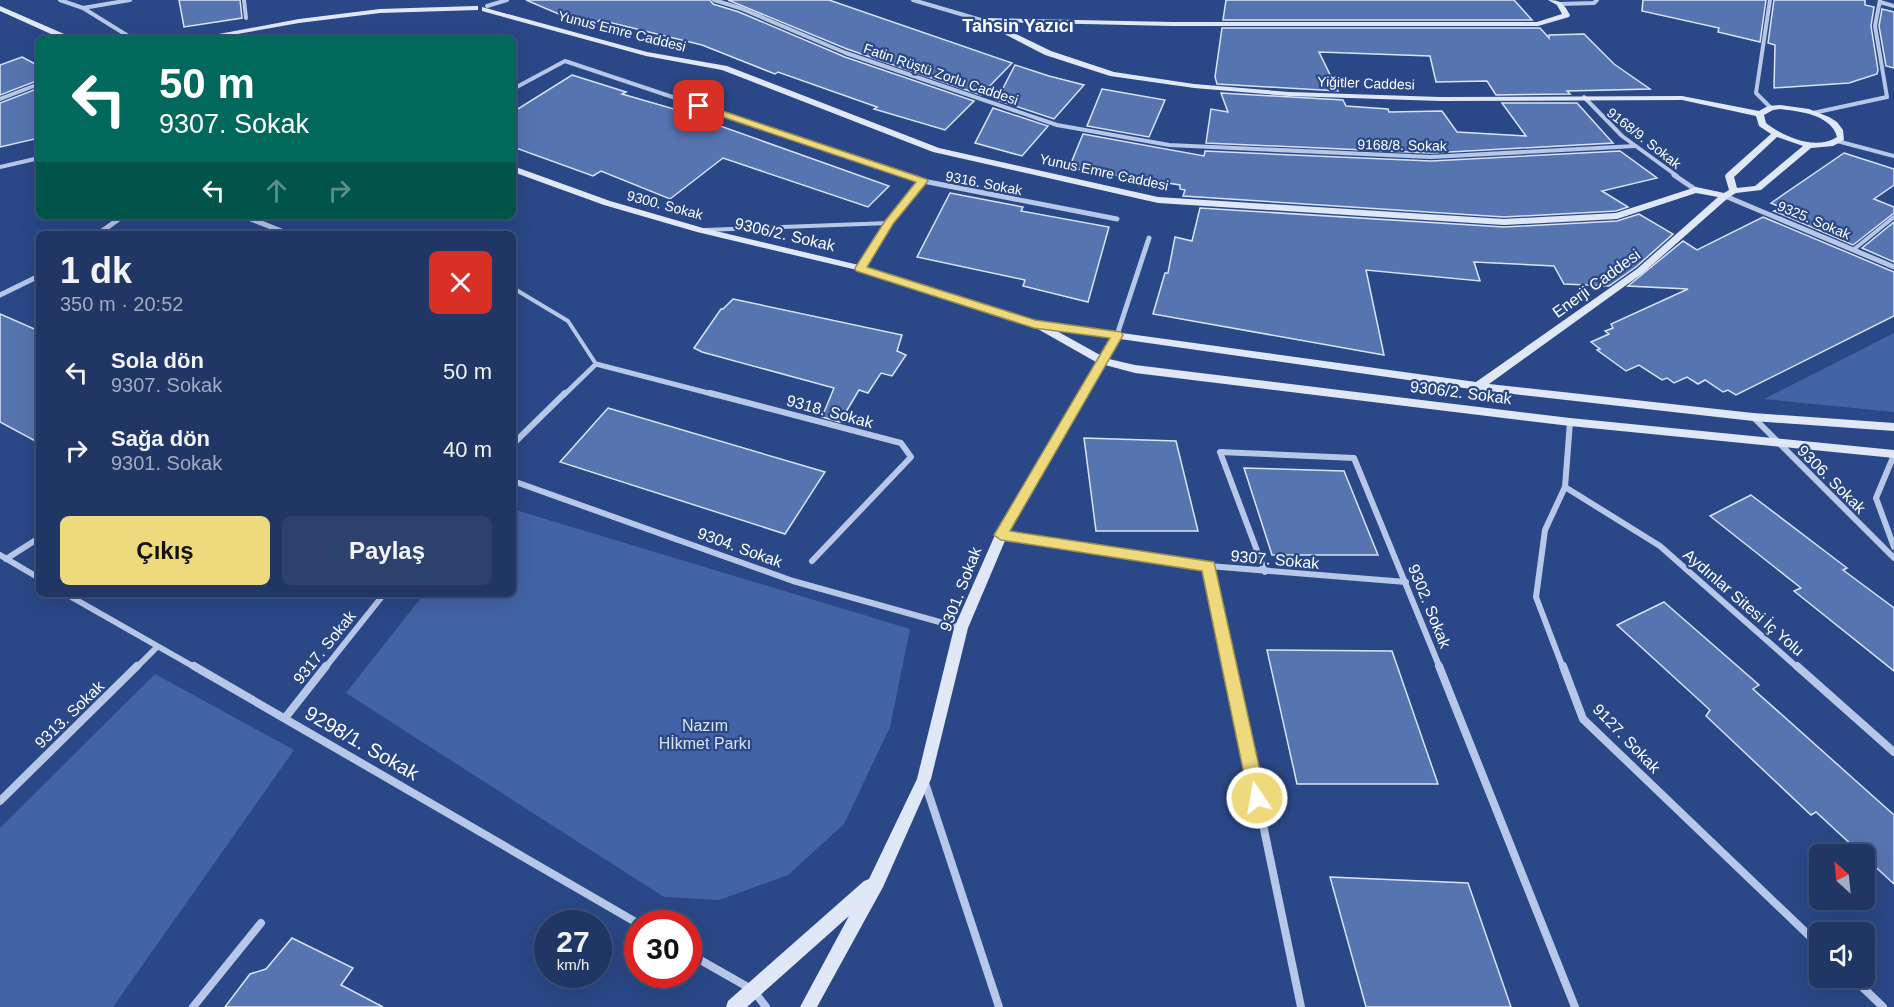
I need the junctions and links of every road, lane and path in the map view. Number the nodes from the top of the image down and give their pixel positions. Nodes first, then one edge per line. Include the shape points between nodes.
1 (60, 0) edge
2 (130, 0) edge
3 (244, 0) edge
4 (507, 0) edge
5 (714, 0) edge
6 (913, 0) edge
7 (1597, 0) edge
8 (1764, 0) edge
9 (1770, 1) edge
10 (1880, 1) edge
11 (93, 2) edge
12 (1556, 2) edge
13 (1894, 6) edge
14 (0, 8) edge
15 (83, 8) junction
16 (486, 8) junction
17 (246, 18) dead end
18 (981, 20) junction
19 (61, 36) edge
20 (128, 36) edge
21 (213, 36) edge
22 (36, 85) edge
23 (516, 87) edge
24 (1894, 93) edge
25 (1584, 97) junction
26 (1887, 97) junction
27 (1894, 98) edge
28 (0, 99) edge
29 (1771, 108) junction
30 (1813, 113) junction
31 (1760, 114) junction
32 (1776, 134) junction
33 (1837, 141) junction
34 (1810, 144) junction
35 (1169, 145) joint
36 (1635, 146) junction
37 (1894, 156) edge
38 (36, 159) edge
39 (0, 167) edge
40 (516, 170) edge
41 (923, 181) junction
42 (1696, 190) junction
43 (1730, 193) junction
44 (1894, 217) edge
45 (119, 219) edge
46 (251, 219) edge
47 (1117, 219) dead end
48 (888, 223) junction
49 (700, 230) junction
50 (102, 231) edge
51 (281, 231) edge
52 (1149, 238) dead end
53 (1853, 250) junction
54 (1894, 267) edge
55 (860, 268) junction
56 (36, 277) edge
57 (516, 290) edge
58 (0, 295) edge
59 (1034, 324) junction
60 (1117, 335) junction
61 (1100, 360) junction
62 (596, 364) junction
63 (1478, 386) junction
64 (1753, 417) junction
65 (1570, 422) junction
66 (1894, 427) edge
67 (516, 441) edge
68 (1777, 443) junction
69 (1894, 455) edge
70 (516, 482) edge
71 (1565, 487) junction
72 (1001, 535) junction
73 (36, 540) edge
74 (1894, 547) edge
75 (3, 557) edge
76 (1894, 558) edge
77 (812, 561) dead end
78 (1209, 566) junction
79 (1265, 572) junction
80 (36, 576) edge
81 (1406, 582) junction
82 (71, 597) edge
83 (382, 597) edge
84 (961, 628) junction
85 (157, 647) junction
86 (285, 718) junction
87 (1894, 752) edge
88 (924, 779) junction
89 (0, 801) edge
90 (878, 881) junction
91 (624, 915) edge
92 (261, 923) dead end
93 (1809, 935) edge
94 (702, 960) edge
95 (1863, 988) edge
96 (753, 990) junction
97 (193, 1007) edge
98 (734, 1007) edge
99 (766, 1007) edge
100 (808, 1007) edge
101 (999, 1007) edge
102 (1301, 1007) edge
103 (1575, 1007) edge
104 (1883, 1007) edge

1 - 15 street
2 - 11 street
3 - 17 street
4 - 16 street
5 - 35 street, Fatin Rüştü Zorlu Caddesi via 846,52 1057,125
6 - 18 street
7 - 12 street
8 - 9 street
9 - 29 street via 1756,93
10 - 13 street
10 - 26 street via 1875,26
11 - 15 street
12 - 18 main road via 1566,15 1538,24
14 - 19 main road
15 - 20 street
16 - 21 main road, Yunus Emre Caddesi via 380,11
16 - 42 main road, Yunus Emre Caddesi via 646,54 724,68 936,150 1158,200 1504,222 1617,216
18 - 25 main road, Yiğitler Caddesi via 1048,53 1113,74 1194,86 1440,99
22 - 28 street
23 - 41 street, 9316. Sokak via 565,61
24 - 26 street
25 - 31 main road, Yiğitler Caddesi via 1682,98
25 - 36 street, 9168/9. Sokak via 1599,116
26 - 27 street
26 - 30 street
29 - 30 main road
29 - 31 main road
30 - 33 main road via 1838,128 1841,133
31 - 32 main road via 1762,124
32 - 34 main road
32 - 43 main road via 1729,176
33 - 34 main road
33 - 37 street
34 - 43 main road, Yunus Emre Caddesi via 1758,188
35 - 36 street, 9168/8. Sokak via 1431,157
36 - 42 street, 9168/9. Sokak
38 - 39 street
40 - 49 main road, 9300. Sokak via 607,203
41 - 47 street, 9316. Sokak
41 - 48 street
42 - 43 main road, Yunus Emre Caddesi
43 - 53 street, 9325. Sokak
43 - 63 main road, Enerji Caddesi via 1640,271
44 - 53 lane
45 - 50 street
46 - 51 street
48 - 49 lane, 9300. Sokak
48 - 55 street
49 - 55 main road, 9306/2. Sokak
52 - 60 street
53 - 54 street, 9325. Sokak
55 - 59 main road, 9306/2. Sokak
56 - 58 street
57 - 62 lane via 568,321
59 - 60 main road, 9306/2. Sokak
59 - 61 main road, 9306/2. Sokak
60 - 61 main road, 9301. Sokak
60 - 63 main road, 9306/2. Sokak
61 - 65 main road, 9306/2. Sokak via 1135,369
61 - 72 main road, 9301. Sokak
62 - 67 street
62 - 77 street, 9318. Sokak via 901,444 911,457
63 - 64 main road, 9306/2. Sokak
64 - 66 main road, 9306/2. Sokak
64 - 68 street, 9306. Sokak
65 - 68 main road, 9306/2. Sokak
65 - 71 street, 9127. Sokak
68 - 69 main road, 9306/2. Sokak
68 - 76 street, 9306. Sokak
69 - 74 street, 9306. Sokak via 1876,498
70 - 84 street, 9304. Sokak via 793,581
71 - 87 street, Aydınlar Sitesi İç Yolu via 1660,546
71 - 93 street, 9127. Sokak via 1545,530 1536,597 1583,719
72 - 78 street, 9307. Sokak
72 - 84 main road, 9301. Sokak
73 - 75 street
75 - 80 street
78 - 79 street, 9307. Sokak
78 - 102 street
79 - 81 street, 9307. Sokak
79 - 81 street, 9302. Sokak via 1220,452 1354,458
81 - 103 street, 9302. Sokak
82 - 85 street, 9298/1. Sokak
83 - 86 street, 9317. Sokak
84 - 88 main road, 9301. Sokak
85 - 86 street, 9298/1. Sokak
85 - 89 street, 9313. Sokak
86 - 91 street, 9298/1. Sokak
88 - 90 main road, 9301. Sokak
88 - 101 street
90 - 96 main road, 9301. Sokak
90 - 100 main road, 9301. Sokak
92 - 97 street
94 - 96 street
95 - 104 street
96 - 98 main road, 9301. Sokak
96 - 99 street

